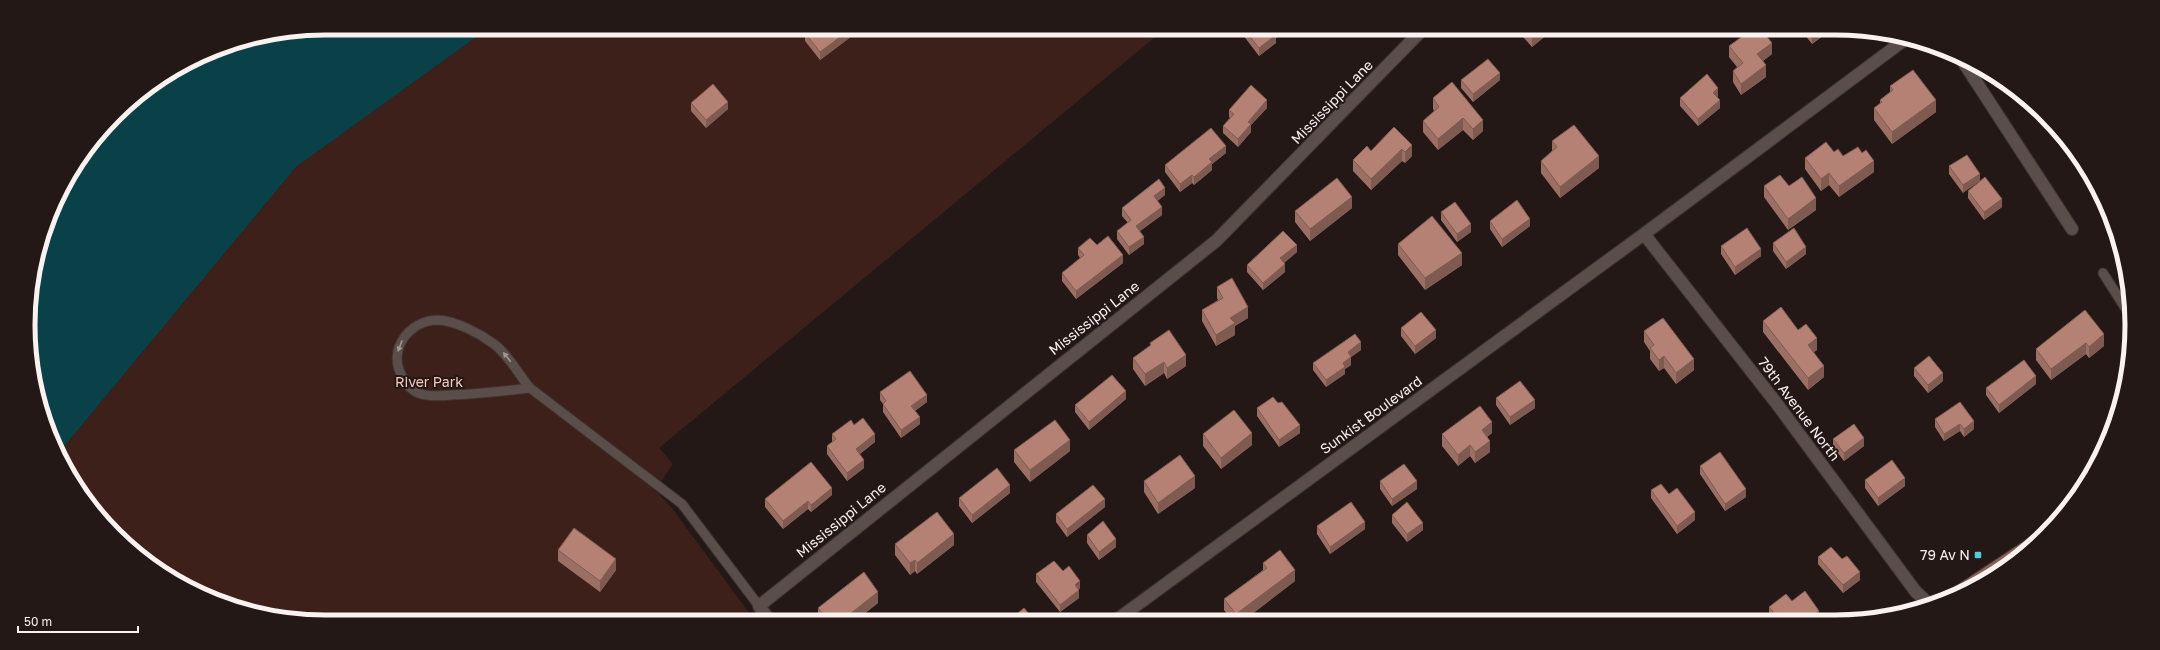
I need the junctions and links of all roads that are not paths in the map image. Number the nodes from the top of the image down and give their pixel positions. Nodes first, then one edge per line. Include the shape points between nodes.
1 (1417, 35) edge
2 (1900, 43) edge
3 (1966, 67) edge
4 (2072, 229) dead end
5 (1644, 234) junction
6 (2103, 273) dead end
7 (2124, 306) edge
8 (530, 388) junction
9 (1925, 601) edge
10 (759, 606) junction
11 (766, 615) edge
12 (1123, 615) edge

1 - 10 street, Mississippi Lane via 1216,241
2 - 5 street, Sunkist Boulevard
3 - 4 street
5 - 9 street, 79th Avenue North via 1777,404 1916,592
5 - 12 street, Sunkist Boulevard
6 - 7 lane
8 -> 8 lane via 508,357 494,344 460,326 440,320 426,321 411,329 400,344 396,357 398,370 405,382 420,394 490,394
8 - 10 lane via 682,504
10 - 11 street

